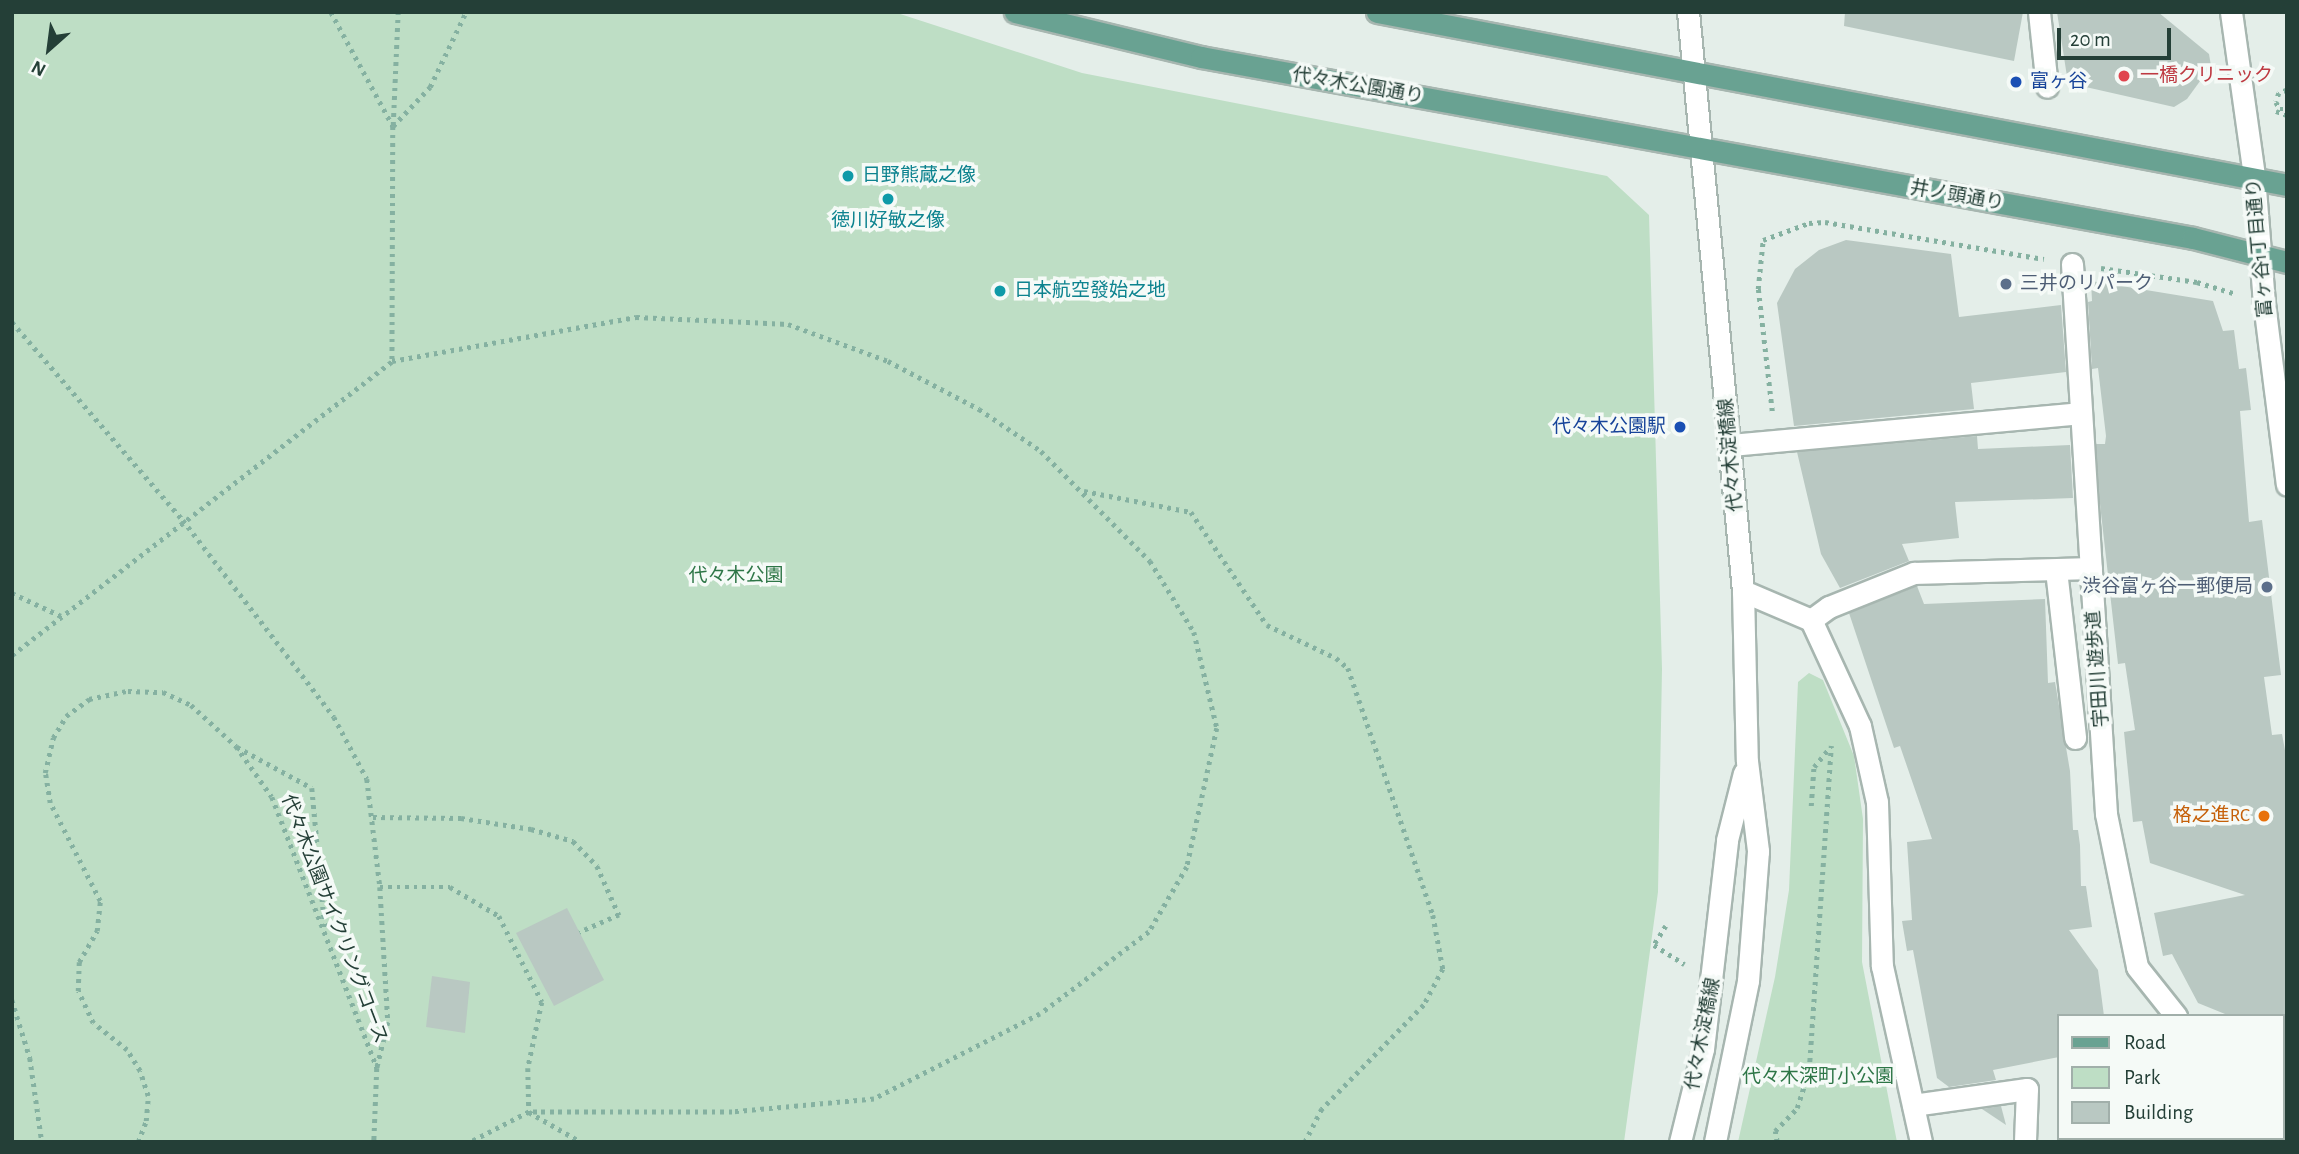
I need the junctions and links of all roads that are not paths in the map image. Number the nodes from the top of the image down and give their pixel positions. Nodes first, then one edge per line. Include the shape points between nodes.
1 (1015, 12) edge
2 (1377, 12) edge
3 (1688, 12) edge
4 (2039, 12) edge
5 (2214, 12) edge
6 (2231, 20) edge
7 (1694, 71) junction
8 (2047, 87) dead end
9 (1703, 149) junction
10 (2254, 176) junction
11 (2287, 185) edge
12 (2260, 253) junction
13 (2287, 262) edge
14 (2073, 264) road end
15 (2080, 413) junction
16 (1730, 445) junction
17 (2287, 485) edge
18 (2091, 568) junction
19 (2056, 570) junction
20 (1743, 591) junction
21 (1811, 620) junction
22 (2075, 738) dead end
23 (1747, 761) junction
24 (2174, 1014) edge
25 (1913, 1105) junction
26 (1680, 1142) edge
27 (1715, 1142) edge
28 (1921, 1142) edge
29 (2025, 1142) edge

1 - 9 main road, 代々木公園通り via 1200,57
2 - 7 main road
3 - 7 street
4 - 8 street
5 - 6 street
6 - 10 street, 富ヶ谷1丁目通り
7 - 9 street
7 - 10 main road
9 - 12 main road, 井ノ頭通り
9 - 16 street, 代々木淀橋線
10 - 11 main road
10 - 12 street, 富ヶ谷1丁目通り
12 - 13 main road, 井ノ頭通り
12 - 17 street, 富ヶ谷1丁目通り
14 - 15 street, 宇田川 遊歩道
15 - 16 street
15 - 18 street, 宇田川 遊歩道
16 - 20 street, 代々木淀橋線
18 - 19 street
18 - 24 street, 宇田川 遊歩道 via 2106,814 2137,967
19 - 21 street via 1914,573 1829,607
19 - 22 street
20 - 21 street
20 - 23 street, 代々木淀橋線
21 - 25 street via 1832,656 1857,719 1877,802 1882,966
23 - 26 street, 代々木淀橋線 via 1727,840 1703,1049
23 - 27 street, 代々木淀橋線 via 1758,850 1757,907 1741,1021
25 - 28 street
25 - 29 street via 2027,1089

